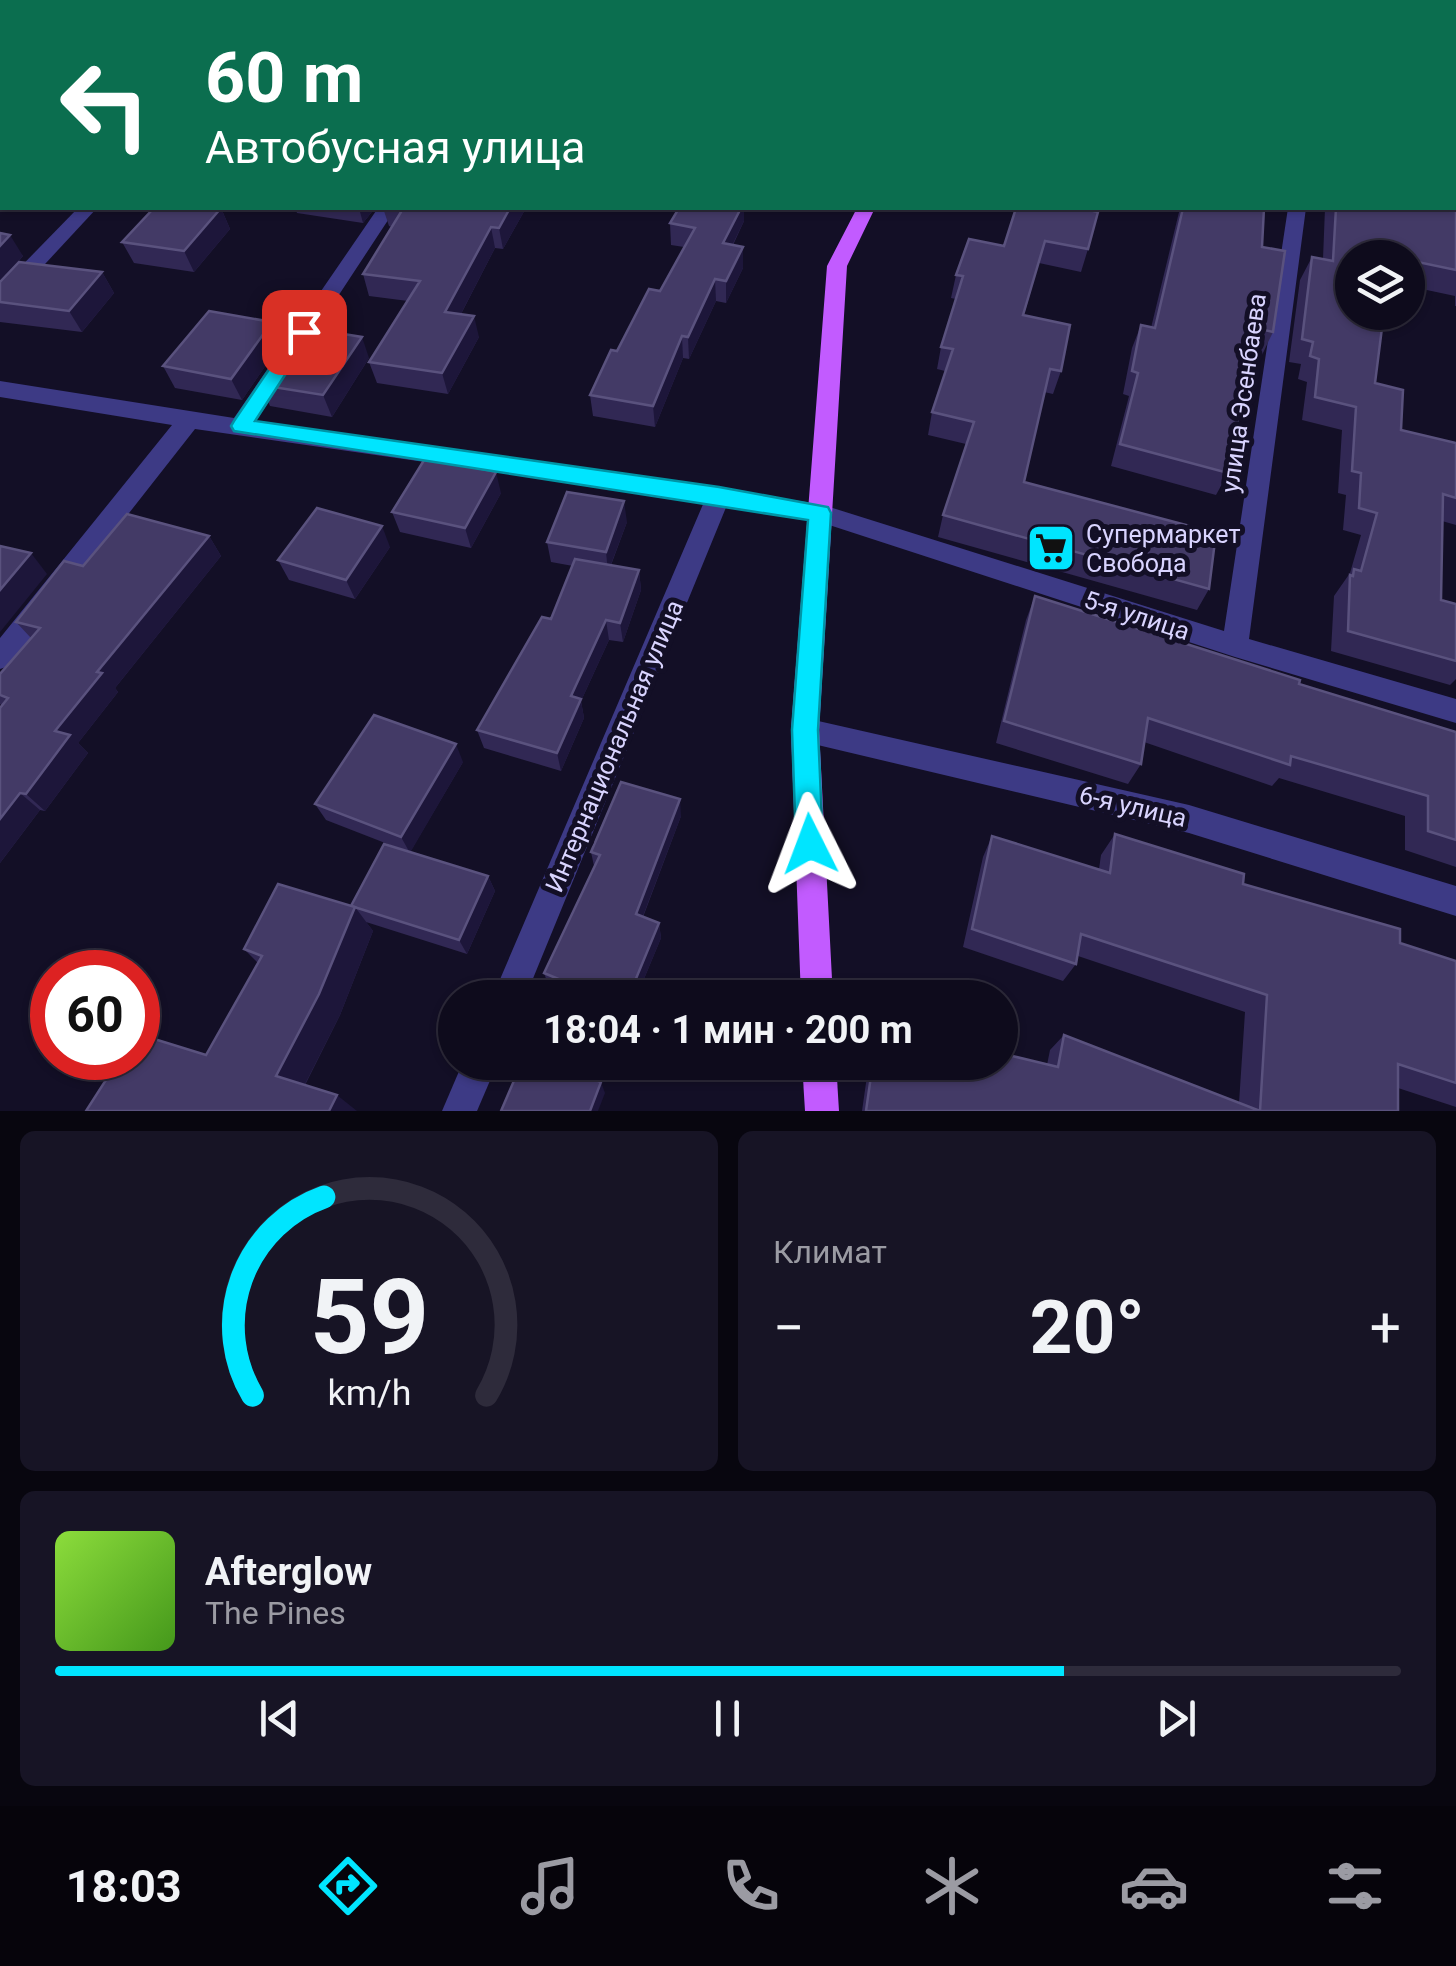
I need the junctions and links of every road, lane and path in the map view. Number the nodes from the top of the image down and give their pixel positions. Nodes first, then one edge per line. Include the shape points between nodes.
1 (86, 210) edge
2 (386, 210) edge
3 (865, 210) edge
4 (1296, 210) edge
5 (0, 300) edge
6 (0, 388) edge
7 (189, 420) junction
8 (241, 426) junction
9 (719, 495) junction
10 (820, 513) junction
11 (1235, 646) junction
12 (0, 658) edge
13 (1456, 711) edge
14 (805, 730) junction
15 (1456, 901) edge
16 (516, 980) edge
17 (815, 980) edge
18 (473, 1080) edge
19 (821, 1080) edge
20 (459, 1111) edge
21 (822, 1111) edge

1 - 5 street
2 - 8 street
3 - 10 main road via 836,266
4 - 11 street, улица Эсенбаева
6 - 7 street, 5-я улица
7 - 8 street, 5-я улица
7 - 12 street
8 - 9 street, 5-я улица
9 - 10 street, 5-я улица
9 - 16 street, Интернациональная улица
10 - 11 street, 5-я улица
10 - 14 main road
11 - 13 street, 5-я улица
14 - 15 street, 6-я улица via 1189,819
14 - 17 main road
18 - 20 street
19 - 21 main road

